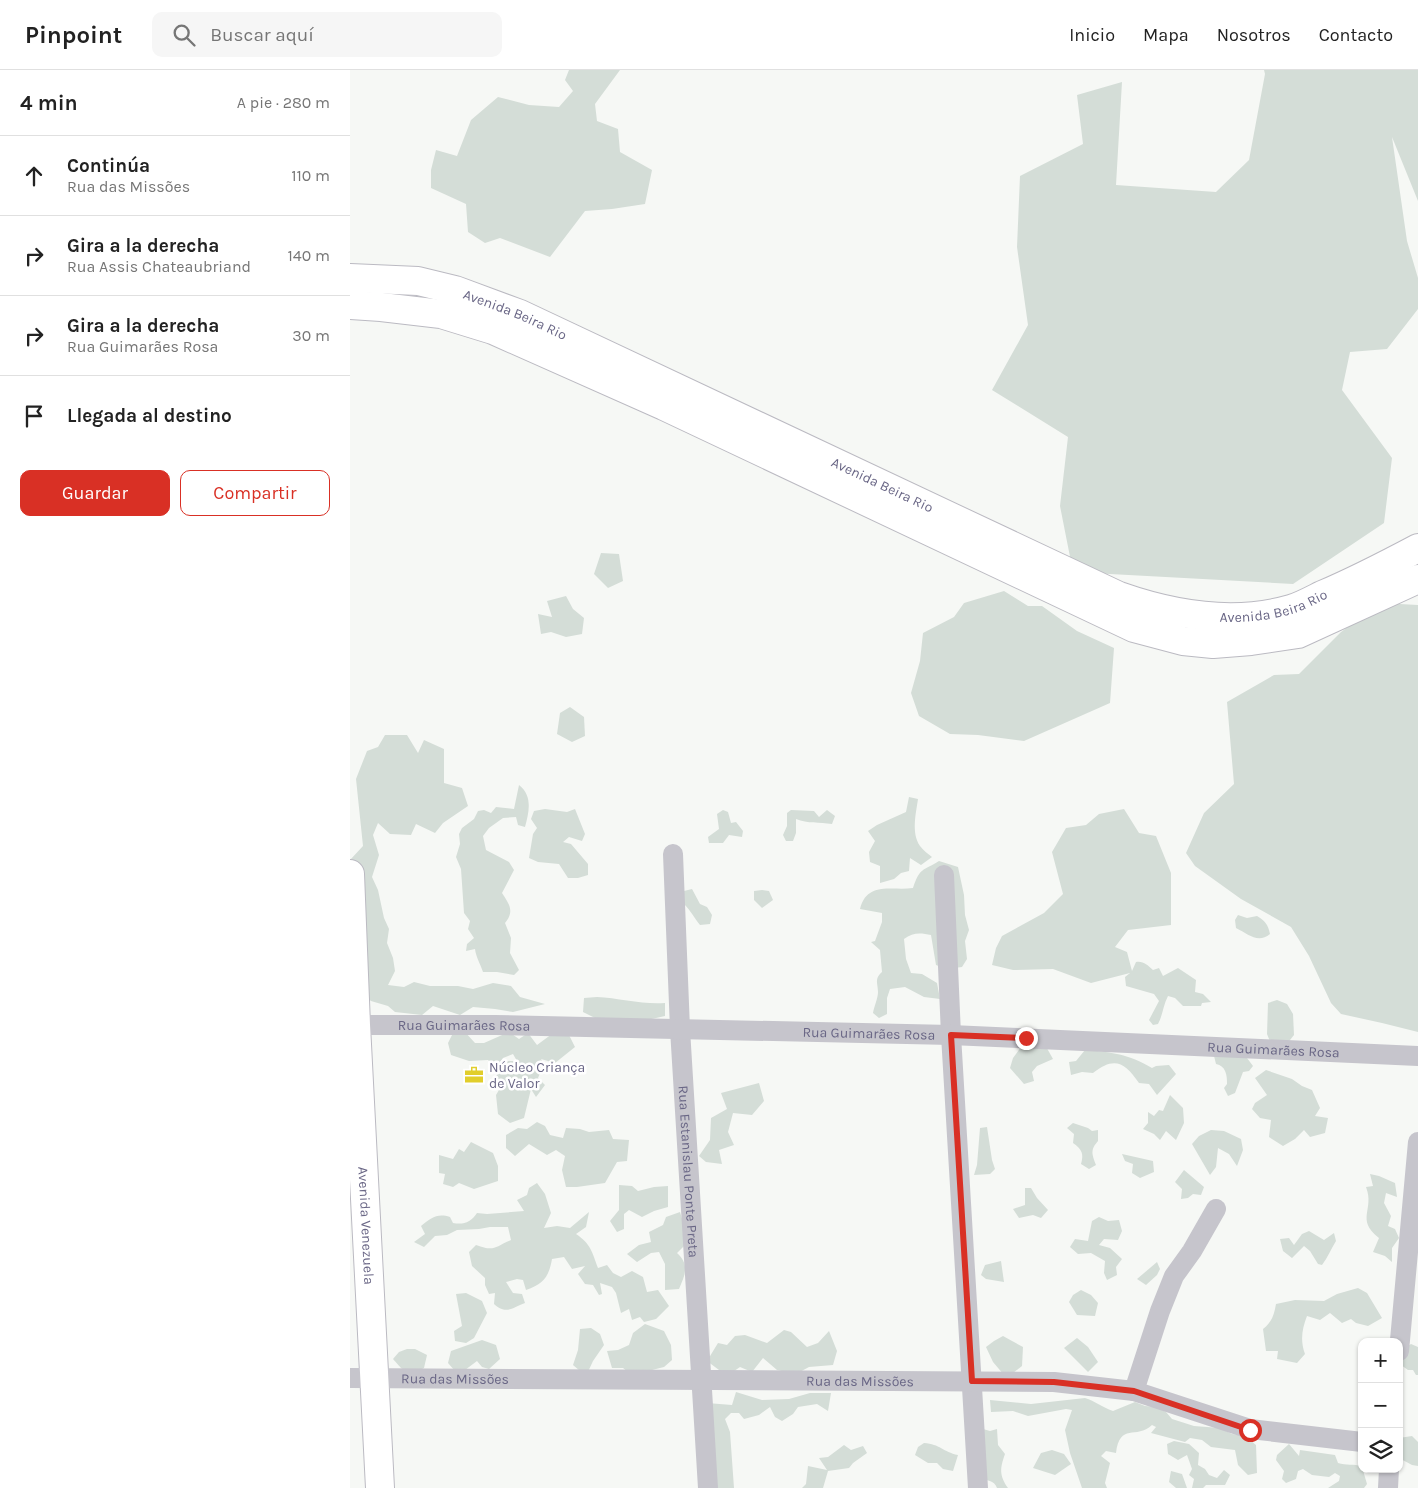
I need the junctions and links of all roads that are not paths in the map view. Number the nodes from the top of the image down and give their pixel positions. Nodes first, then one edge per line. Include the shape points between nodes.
1 (350, 278) edge
2 (350, 305) edge
3 (1418, 548) edge
4 (1418, 579) edge
5 (673, 854) dead end
6 (350, 874) edge
7 (944, 875) dead end
8 (353, 1025) edge
9 (680, 1029) junction
10 (951, 1035) junction
11 (1418, 1056) edge
12 (1418, 1142) edge
13 (1216, 1209) dead end
14 (1400, 1338) edge
15 (363, 1378) edge
16 (702, 1379) junction
17 (972, 1381) junction
18 (1134, 1391) junction
19 (1358, 1442) edge
20 (1389, 1473) edge
21 (380, 1488) edge
22 (708, 1488) edge
23 (978, 1488) edge
24 (1388, 1488) edge

1 - 3 main road, Avenida Beira Rio via 418,281 455,290 520,314 1119,596 1149,607 1230,617 1292,608
2 - 4 main road, Avenida Beira Rio via 441,314 492,330 664,406 1134,628 1183,641 1213,644 1298,634
5 - 9 street, Rua Estanislau Ponte Preta
6 - 8 main road, Avenida Venezuela
7 - 10 street
8 - 9 street, Rua Guimarães Rosa
8 - 15 main road, Avenida Venezuela
9 - 10 street, Rua Guimarães Rosa
9 - 16 street, Rua Estanislau Ponte Preta
10 - 11 street, Rua Guimarães Rosa
10 - 17 street
12 - 14 street
13 - 18 street via 1174,1276
15 - 16 street, Rua das Missões
15 - 21 main road, Avenida Venezuela
16 - 17 street, Rua das Missões
16 - 22 street, Rua Estanislau Ponte Preta
17 - 18 street, Rua das Missões via 1054,1382
17 - 23 street
18 - 19 street, Rua das Missões via 1250,1430
20 - 24 street

